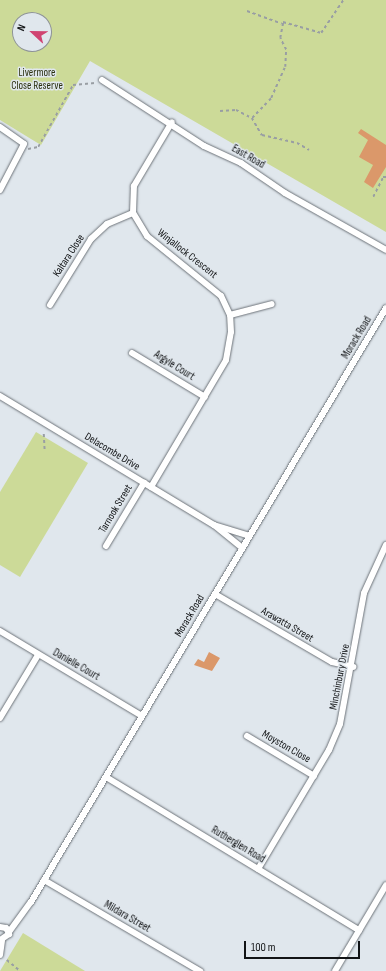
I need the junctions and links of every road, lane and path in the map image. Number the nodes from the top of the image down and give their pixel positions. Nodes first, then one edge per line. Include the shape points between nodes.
1 (343, 0) edge
2 (247, 11) dead end
3 (282, 24) junction
4 (102, 80) joint
5 (220, 111) dead end
6 (252, 118) junction
7 (172, 122) junction
8 (0, 127) edge
9 (309, 150) dead end
10 (23, 151) junction
11 (386, 177) edge
12 (0, 190) edge
13 (373, 197) dead end
14 (133, 213) junction
15 (386, 250) edge
16 (272, 304) dead end
17 (50, 305) dead end
18 (386, 308) edge
19 (230, 315) junction
20 (132, 353) dead end
21 (0, 397) edge
22 (205, 397) junction
23 (44, 434) dead end
24 (45, 451) dead end
25 (144, 483) junction
26 (151, 487) junction
27 (214, 524) junction
28 (249, 536) junction
29 (386, 544) edge
30 (106, 546) dead end
31 (242, 548) junction
32 (215, 594) junction
33 (0, 631) edge
34 (38, 654) junction
35 (353, 667) junction
36 (142, 716) junction
37 (0, 718) edge
38 (247, 736) dead end
39 (314, 776) junction
40 (106, 777) junction
41 (258, 869) junction
42 (44, 880) junction
43 (386, 885) edge
44 (0, 927) edge
45 (360, 930) junction
46 (8, 932) junction
47 (1, 940) edge
48 (0, 955) edge
49 (7, 960) dead end
50 (20, 971) edge
51 (200, 971) edge
52 (335, 971) edge

1 - 3 path via 321,33 288,22
2 - 3 path
3 - 6 path via 280,38 286,50 285,67 272,98
4 - 7 street, East Road
4 - 10 path via 90,85 73,85 38,147
5 - 6 path via 236,110
6 - 9 path via 262,135 297,143
7 - 14 street via 134,186
7 - 15 street, East Road via 204,146 241,163 285,193
8 - 10 street via 24,144
10 - 12 street
11 - 13 path via 383,177
14 - 17 street, Kaltara Close via 107,224 90,239
14 - 19 street, Winjallock Crescent via 147,236 209,282 221,296
16 - 19 street
18 - 28 street, Morack Road
19 - 22 street, Winjallock Crescent via 231,332 226,360
20 - 22 street, Argyle Court
21 - 25 street, Delacombe Drive
22 - 26 street, Winjallock Crescent
23 - 24 path
25 - 26 street, Delacombe Drive
25 - 30 street, Tarnook Street
26 - 27 street, Delacombe Drive
27 - 28 street, Delacombe Drive
27 - 31 street, Delacombe Drive
28 - 31 street, Morack Road
29 - 35 street, Minchinbury Drive via 364,593
31 - 32 street, Morack Road
32 - 35 street, Arawatta Street via 332,662
32 - 36 street, Morack Road
33 - 34 street, Danielle Court
34 - 36 street, Danielle Court
34 - 37 street
35 - 39 street, Minchinbury Drive via 340,724
36 - 40 street, Morack Road
38 - 39 street, Moyston Close
39 - 41 street, Minchinbury Drive
40 - 41 street, Rutherglen Road
40 - 42 street, Morack Road
41 - 45 street, Rutherglen Road
42 - 46 street, Morack Road
42 - 51 street, Mildara Street
43 - 45 street
44 - 46 street
45 - 52 street
46 - 47 street, Morack Road
47 - 48 street
49 - 50 path

